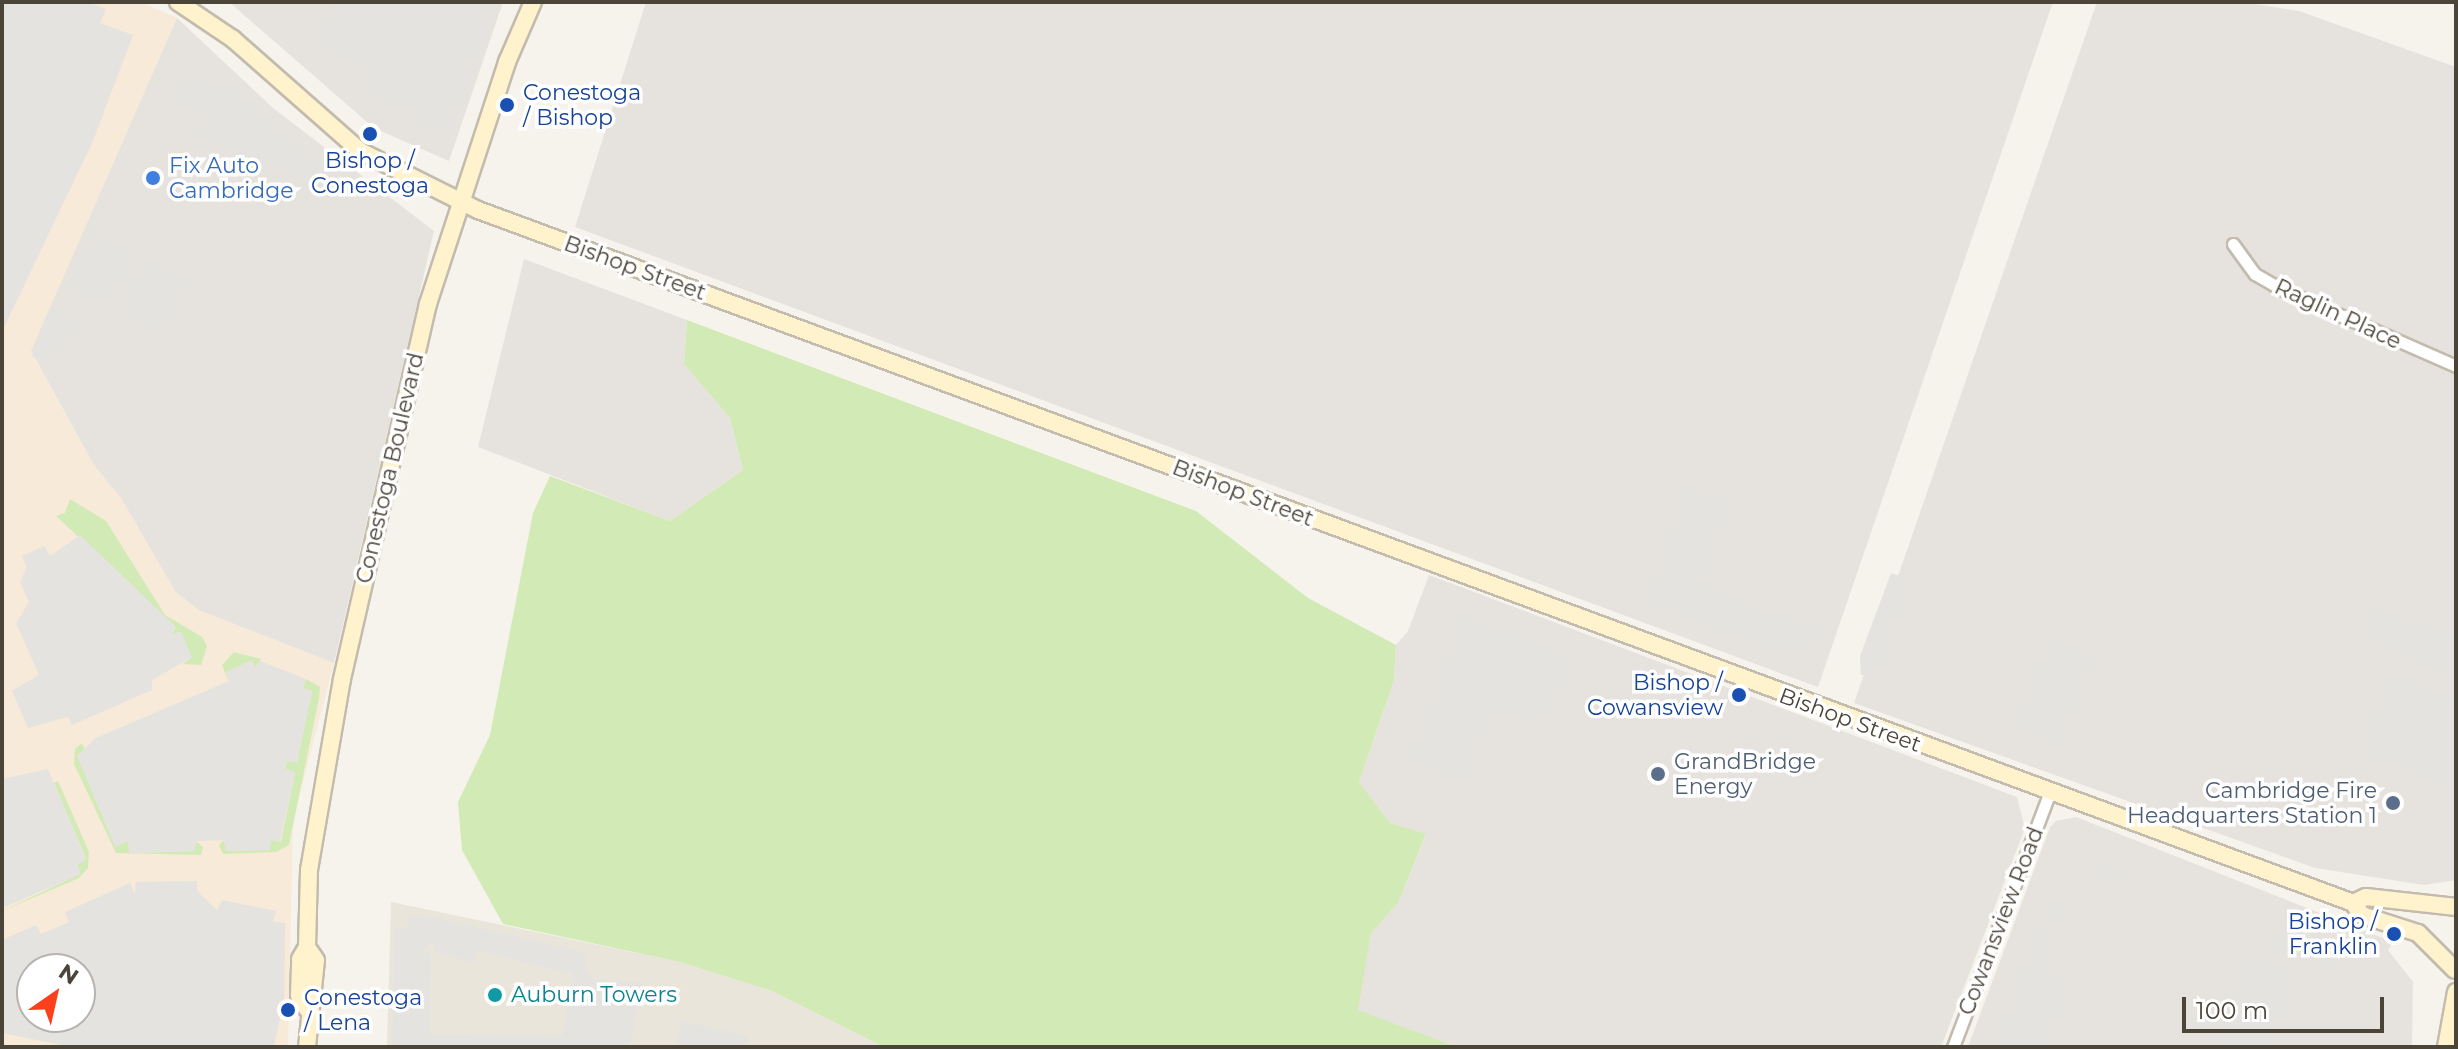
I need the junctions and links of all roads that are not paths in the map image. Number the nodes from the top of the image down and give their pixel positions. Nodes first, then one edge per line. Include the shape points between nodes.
1 (178, 2) edge
2 (533, 2) edge
3 (461, 202) junction
4 (2233, 244) dead end
5 (2456, 366) edge
6 (2049, 794) junction
7 (2353, 903) junction
8 (2456, 907) edge
9 (2456, 951) edge
10 (2456, 971) edge
11 (2456, 992) edge
12 (307, 1047) edge
13 (1953, 1047) edge
14 (2446, 1047) edge

1 - 3 main road, Bishop Street via 233,39 360,151
2 - 3 main road, Conestoga Boulevard via 507,62
3 - 6 main road, Bishop Street
3 - 12 main road, Conestoga Boulevard via 428,304 313,827 299,995 307,1009
4 - 5 street, Raglin Place via 2255,274 2283,290
6 - 7 main road, Bishop Street
6 - 13 street, Cowansview Road
7 - 8 main road, Bishop Street via 2366,897
7 - 10 main road, Bishop Street via 2362,915 2418,933
9 - 10 main road
11 - 14 main road

